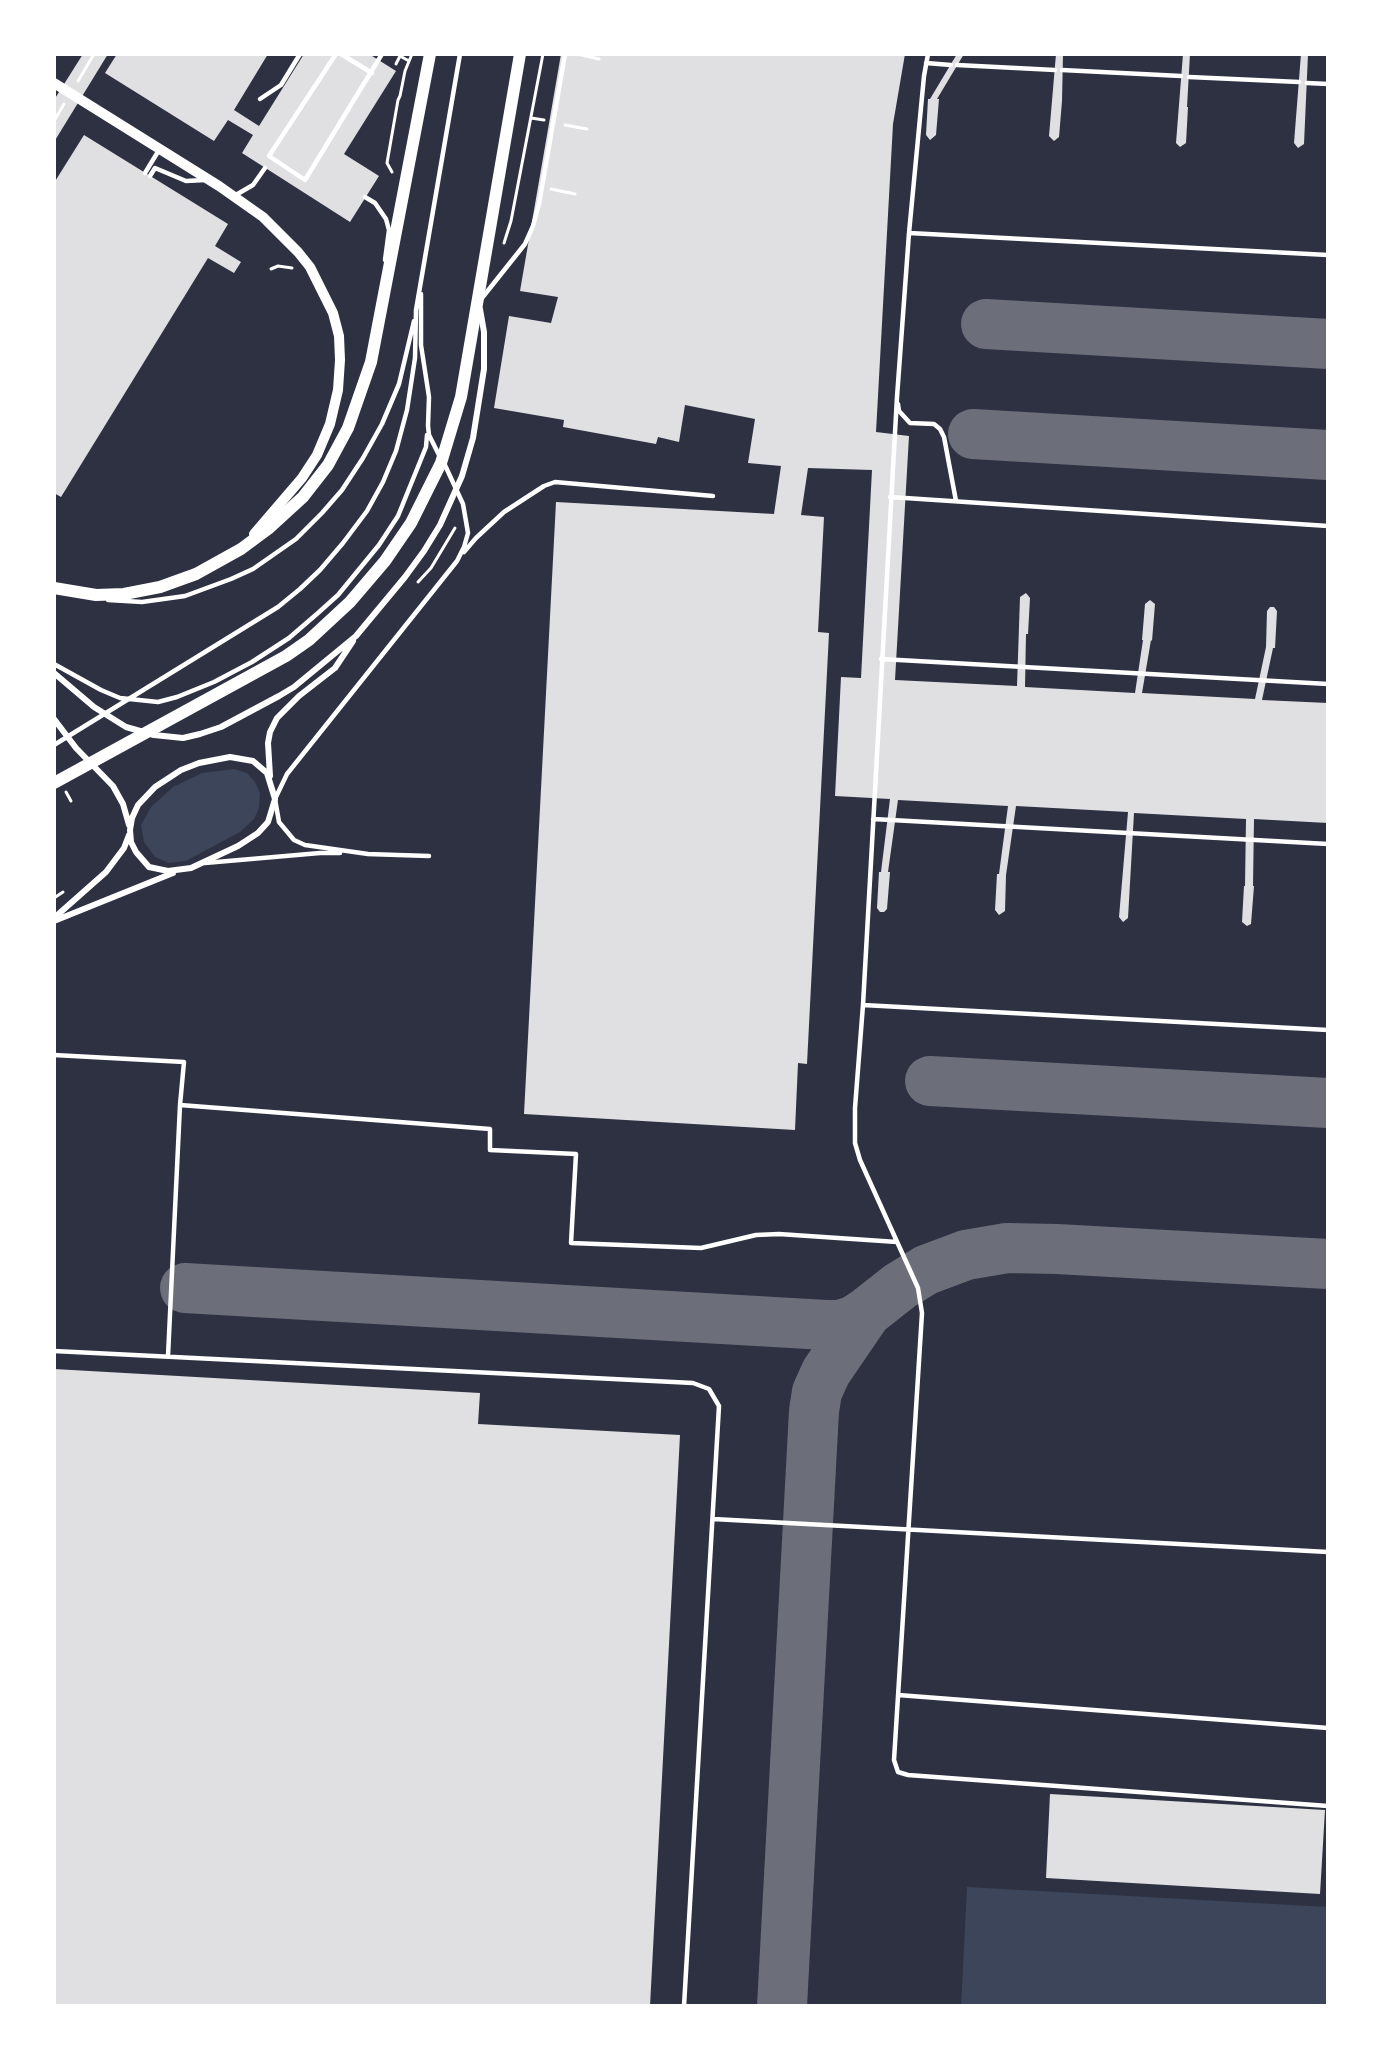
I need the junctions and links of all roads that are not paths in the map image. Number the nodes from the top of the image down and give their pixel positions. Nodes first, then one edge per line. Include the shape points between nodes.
1 (300, 54) edge
2 (339, 54) edge
3 (382, 54) edge
4 (430, 54) edge
5 (460, 54) edge
6 (520, 54) edge
7 (565, 54) edge
8 (928, 54) edge
9 (926, 63) junction
10 (951, 64) dead end
11 (957, 65) dead end
12 (1055, 70) dead end
13 (1062, 70) dead end
14 (372, 73) junction
15 (1182, 76) dead end
16 (1189, 77) dead end
17 (1299, 82) dead end
18 (54, 83) edge
19 (1307, 83) dead end
20 (1328, 84) edge
21 (260, 99) dead end
22 (160, 149) junction
23 (265, 168) dead end
24 (211, 180) junction
25 (234, 196) junction
26 (365, 198) dead end
27 (909, 233) junction
28 (1328, 255) edge
29 (423, 268) junction
30 (388, 280) junction
31 (478, 303) junction
32 (416, 310) junction
33 (897, 397) junction
34 (428, 426) junction
35 (713, 496) dead end
36 (890, 497) junction
37 (956, 501) junction
38 (1328, 526) edge
39 (457, 561) junction
40 (216, 564) junction
41 (54, 588) edge
42 (67, 592) junction
43 (356, 636) junction
44 (881, 659) junction
45 (54, 664) edge
46 (54, 673) edge
47 (1328, 684) edge
48 (54, 719) edge
49 (54, 745) edge
50 (54, 783) edge
51 (272, 786) junction
52 (274, 799) junction
53 (873, 819) junction
54 (130, 830) junction
55 (1328, 844) edge
56 (368, 854) junction
57 (429, 856) dead end
58 (202, 863) junction
59 (179, 871) junction
60 (54, 920) edge
61 (863, 1005) junction
62 (1328, 1030) edge
63 (54, 1055) edge
64 (180, 1105) junction
65 (897, 1242) junction
66 (54, 1351) edge
67 (168, 1356) junction
68 (713, 1519) junction
69 (909, 1528) junction
70 (1328, 1552) edge
71 (898, 1695) junction
72 (1328, 1728) edge
73 (1328, 1806) edge
74 (684, 2006) edge

1 - 21 lane via 280,85
2 - 14 lane
2 - 14 lane via 269,156 305,180
3 - 14 lane
4 - 30 main road
5 - 29 lane
6 - 31 main road
7 - 31 lane via 533,226 525,244
8 - 9 lane
9 - 10 lane
9 - 27 lane
11 - 12 lane
13 - 15 lane
16 - 17 lane
18 - 22 street
19 - 20 lane
22 - 24 street
22 - 24 lane via 147,174 155,168 186,181
23 - 25 lane via 253,185
24 - 25 street
25 - 40 street via 280,232 310,267 333,313 340,360 333,414 311,465 259,530
26 - 30 lane via 375,203 386,219 384,266
27 - 28 lane
27 - 33 lane
29 - 32 lane
29 - 34 lane via 421,336 429,397
30 - 40 main road via 363,389 328,465 292,507
31 - 43 street via 484,332 484,369 473,438 462,476 424,551
31 - 50 main road via 459,406 441,463 411,523 359,592 309,640 271,666
32 - 42 lane via 399,384 382,424 342,490 296,538 252,569 185,596 122,602
32 - 49 lane via 415,358 398,444 383,482 343,543 320,570 278,607
33 - 36 lane
33 - 37 lane via 899,411 910,423 934,424 940,429
34 - 39 lane via 435,449 463,504 468,533
34 - 45 lane via 420,464 398,516 380,545 338,595 289,638 252,662 214,682 158,702 120,698
35 - 39 lane via 555,482 504,512
36 - 37 lane
36 - 44 lane
37 - 38 lane
39 - 52 lane via 287,774
40 - 42 main road via 171,584 142,591 96,595
41 - 42 main road
43 - 46 street via 294,687 221,727 192,736 170,738 140,732 86,702
43 - 51 street via 334,668 282,711 270,732
44 - 47 lane
44 - 53 lane
48 - 54 street via 113,786
51 - 52 street
51 - 54 street via 260,766 242,758 199,763 164,780 146,795 132,818
52 - 56 lane via 279,822 294,840
52 - 58 street via 268,822 258,833
53 - 55 lane
53 - 61 lane
54 - 59 street via 131,842 142,861 158,870
54 - 60 street via 124,848 111,865
56 - 57 lane
56 - 58 lane via 320,853
58 - 59 street
59 - 60 street
61 - 62 lane
61 - 65 lane via 855,1143
63 - 64 lane via 184,1062
64 - 65 lane via 490,1129 490,1150 576,1154 571,1243 701,1248 756,1235 780,1234
64 - 67 lane
65 - 69 lane via 918,1288 922,1313
66 - 67 lane
67 - 68 lane via 693,1383 709,1389 719,1406
68 - 69 lane
68 - 74 lane
69 - 70 lane
69 - 71 lane
71 - 72 lane
71 - 73 lane via 894,1760 898,1772 908,1775

